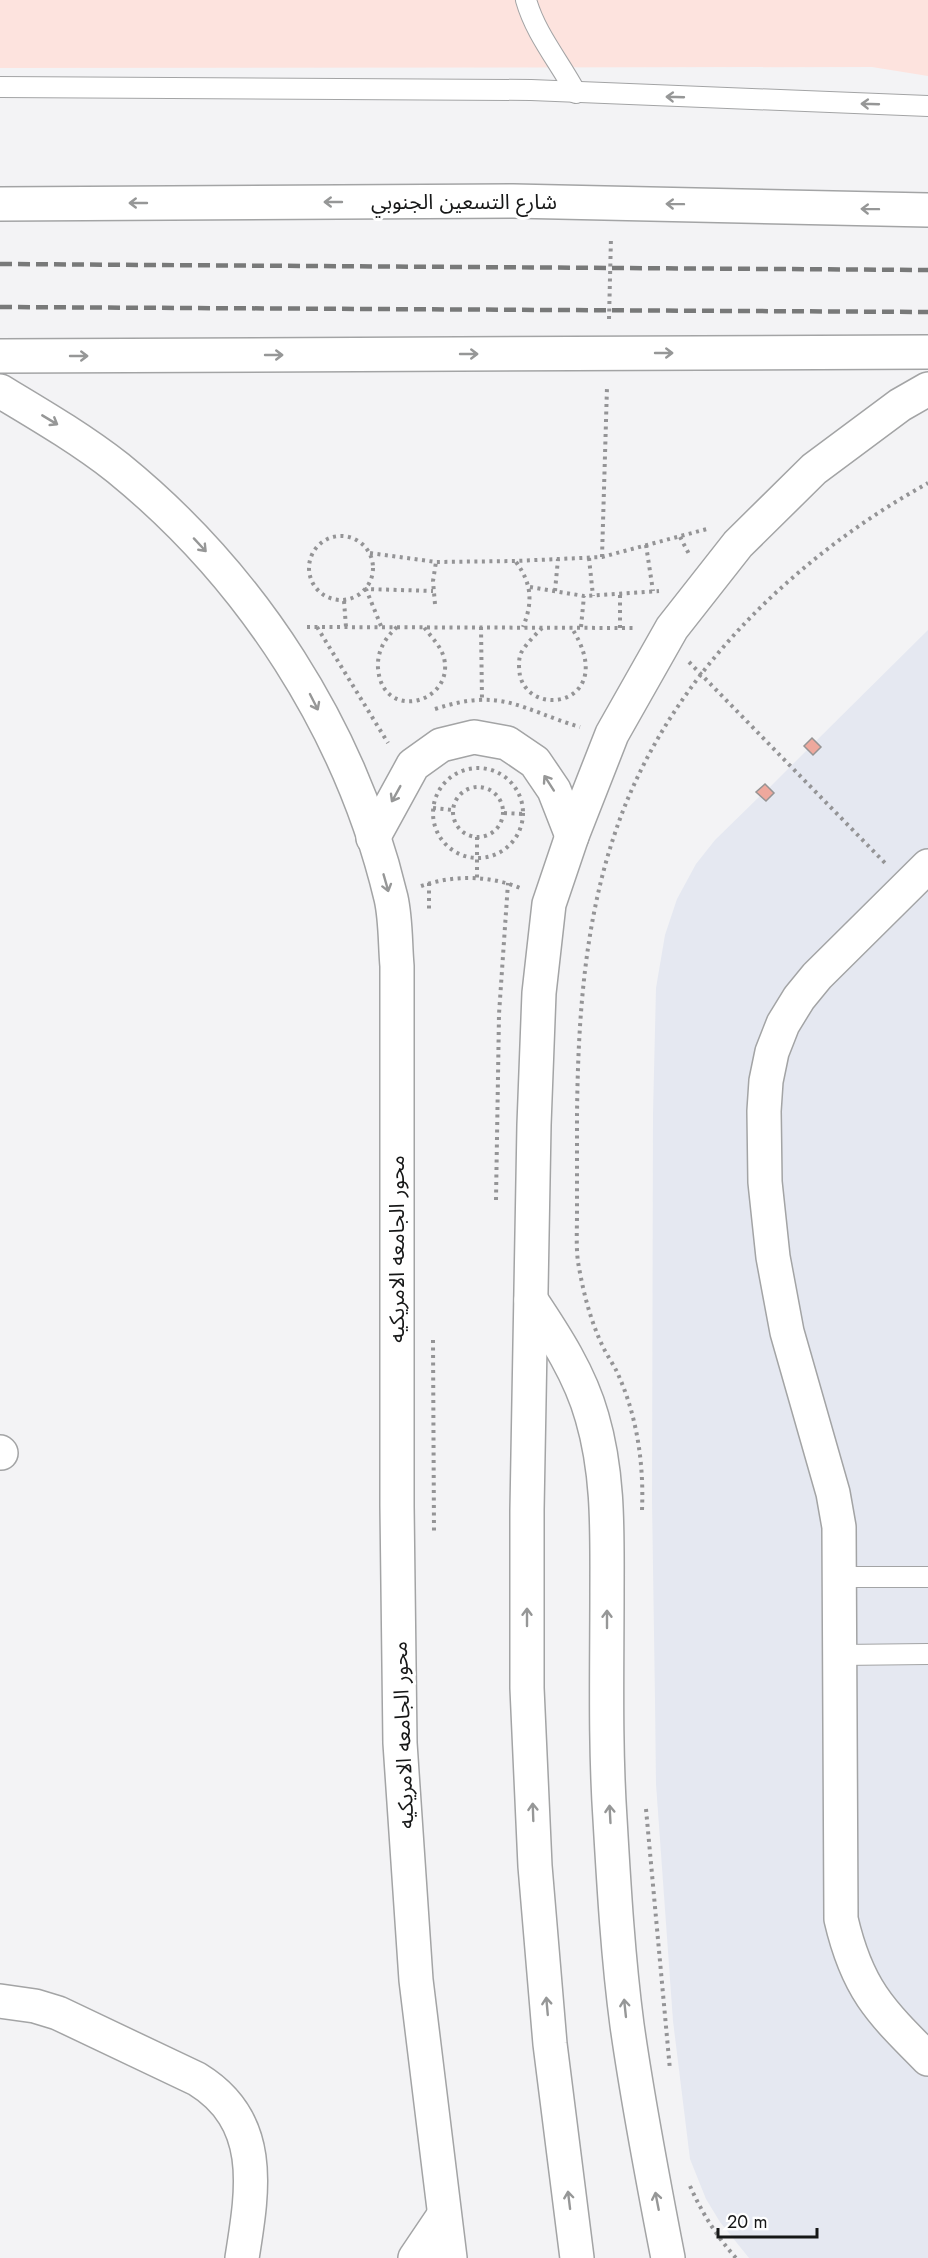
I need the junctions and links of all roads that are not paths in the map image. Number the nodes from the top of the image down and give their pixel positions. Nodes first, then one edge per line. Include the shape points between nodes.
1 (526, 0) edge
2 (0, 87) edge
3 (576, 93) junction
4 (928, 106) edge
5 (0, 204) edge
6 (928, 210) edge
7 (928, 352) edge
8 (0, 356) edge
9 (928, 389) edge
10 (0, 391) edge
11 (572, 836) junction
12 (373, 838) junction
13 (918, 877) edge
14 (531, 1300) junction
15 (840, 1577) junction
16 (928, 1577) edge
17 (928, 1654) edge
18 (840, 1655) junction
19 (0, 2001) edge
20 (928, 2059) edge
21 (444, 2215) junction
22 (670, 2250) edge
23 (242, 2258) edge
24 (415, 2258) edge
25 (450, 2258) edge
26 (577, 2258) edge

1 - 3 lane via 544,43
2 - 3 lane
4 -> 3 lane
6 -> 5 main road, شارع التسعين الجنوبي via 513,201
8 -> 7 main road
9 - 11 main road via 814,469 738,544 666,638 612,734
10 -> 12 main road, محور الجامعه الامريكيه via 57,424 108,461 172,516 222,569 268,627 310,693 346,764
11 -> 12 main road via 554,790 535,762 507,743 474,737 441,745 413,765
11 - 14 main road via 549,904 539,993
12 -> 21 main road, محور الجامعه الامريكيه via 391,900 397,966 400,1743 416,1980
13 - 15 main road via 799,998 783,1024 766,1081 765,1182 773,1257 787,1332 837,1510
22 -> 14 main road via 643,2129 616,1919 609,1813 608,1506 603,1461 592,1416 575,1373
26 -> 14 main road via 550,2044 534,1855 527,1676
15 - 16 lane
15 - 18 main road
17 - 18 lane
18 - 20 main road via 841,1919 848,1951 861,1981 879,2008
19 - 23 main road via 58,2013 196,2079 229,2105 240,2123 250,2163
21 - 24 main road
21 - 25 main road, محور الجامعه الامريكيه

